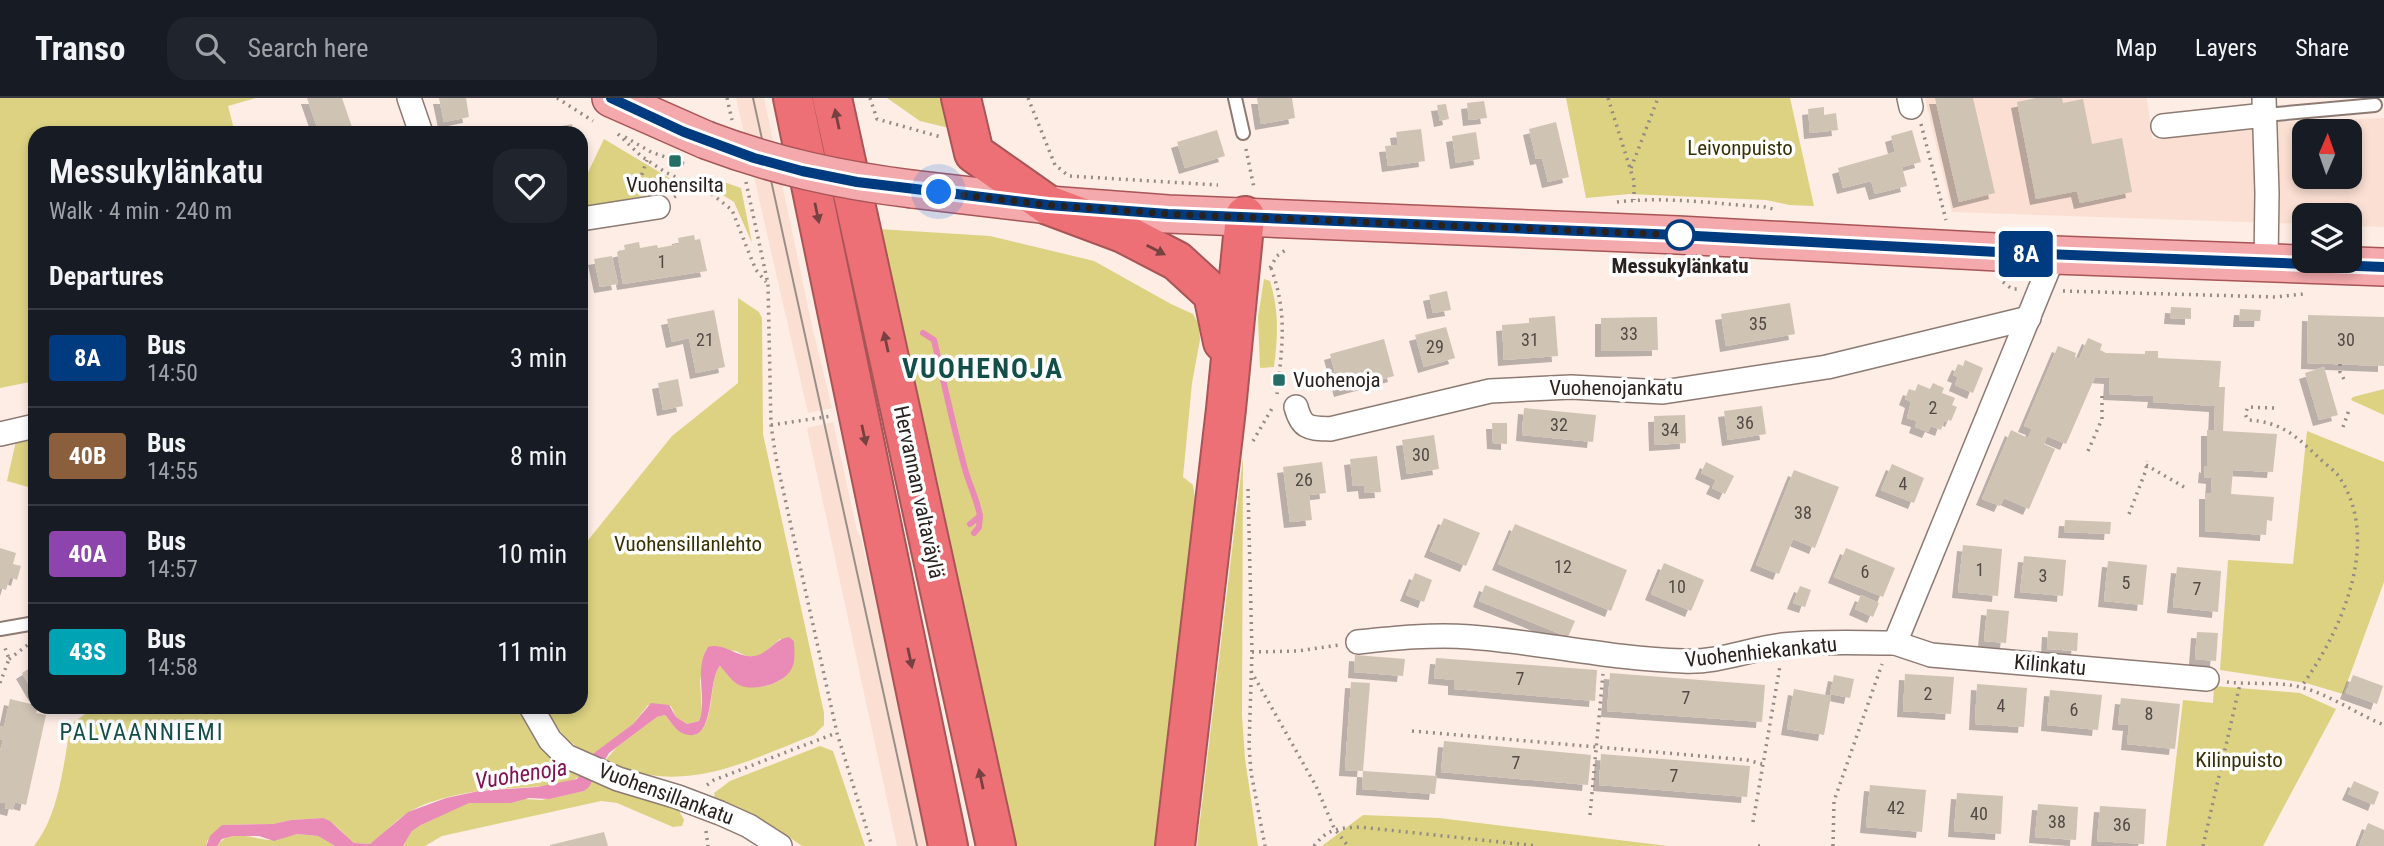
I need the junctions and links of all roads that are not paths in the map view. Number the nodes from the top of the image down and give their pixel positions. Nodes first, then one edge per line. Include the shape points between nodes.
1 (409, 98) edge
2 (611, 98) edge
3 (793, 98) edge
4 (832, 98) edge
5 (961, 98) edge
6 (1235, 98) edge
7 (2375, 105) dead end
8 (2265, 107) edge
9 (419, 126) edge
10 (2163, 126) dead end
11 (1243, 133) road end
12 (1248, 195) junction
13 (1048, 205) junction
14 (657, 207) dead end
15 (588, 218) edge
16 (2054, 255) junction
17 (2266, 263) junction
18 (2384, 267) edge
19 (2029, 318) junction
20 (1230, 374) junction
21 (1296, 407) dead end
22 (28, 428) edge
23 (0, 434) edge
24 (28, 625) edge
25 (0, 632) edge
26 (1359, 642) road end
27 (1895, 643) junction
28 (2207, 680) road end
29 (535, 714) edge
30 (780, 846) edge
31 (948, 846) edge
32 (996, 846) edge
33 (1175, 846) edge

1 - 9 street
2 - 13 main road, bridge via 719,132 754,158 802,171
3 -> 31 highway, Hervannan valtaväylä
32 -> 4 highway, Hervannan valtaväylä
5 - 13 highway via 974,153
6 - 11 lane
7 - 8 lane
8 - 10 street
8 - 17 street
12 - 13 main road via 1168,214
12 - 16 main road via 1678,235
12 - 20 highway via 1255,267
13 -> 20 highway via 1154,248 1199,280 1213,294
14 - 15 street
16 - 17 main road
16 - 19 street
17 - 18 main road
19 - 21 street, Vuohenojankatu via 1828,367 1663,392 1571,387 1490,391 1330,429 1309,428 1299,419
19 - 27 street
20 - 33 highway
22 - 23 street
24 - 25 lane
26 - 27 street, Vuohenhiekankatu via 1470,636 1696,662 1783,645
27 - 28 street, Kilinkatu via 1931,655
29 - 30 street, Vuohensillankatu via 550,740 566,755 618,779 720,813

